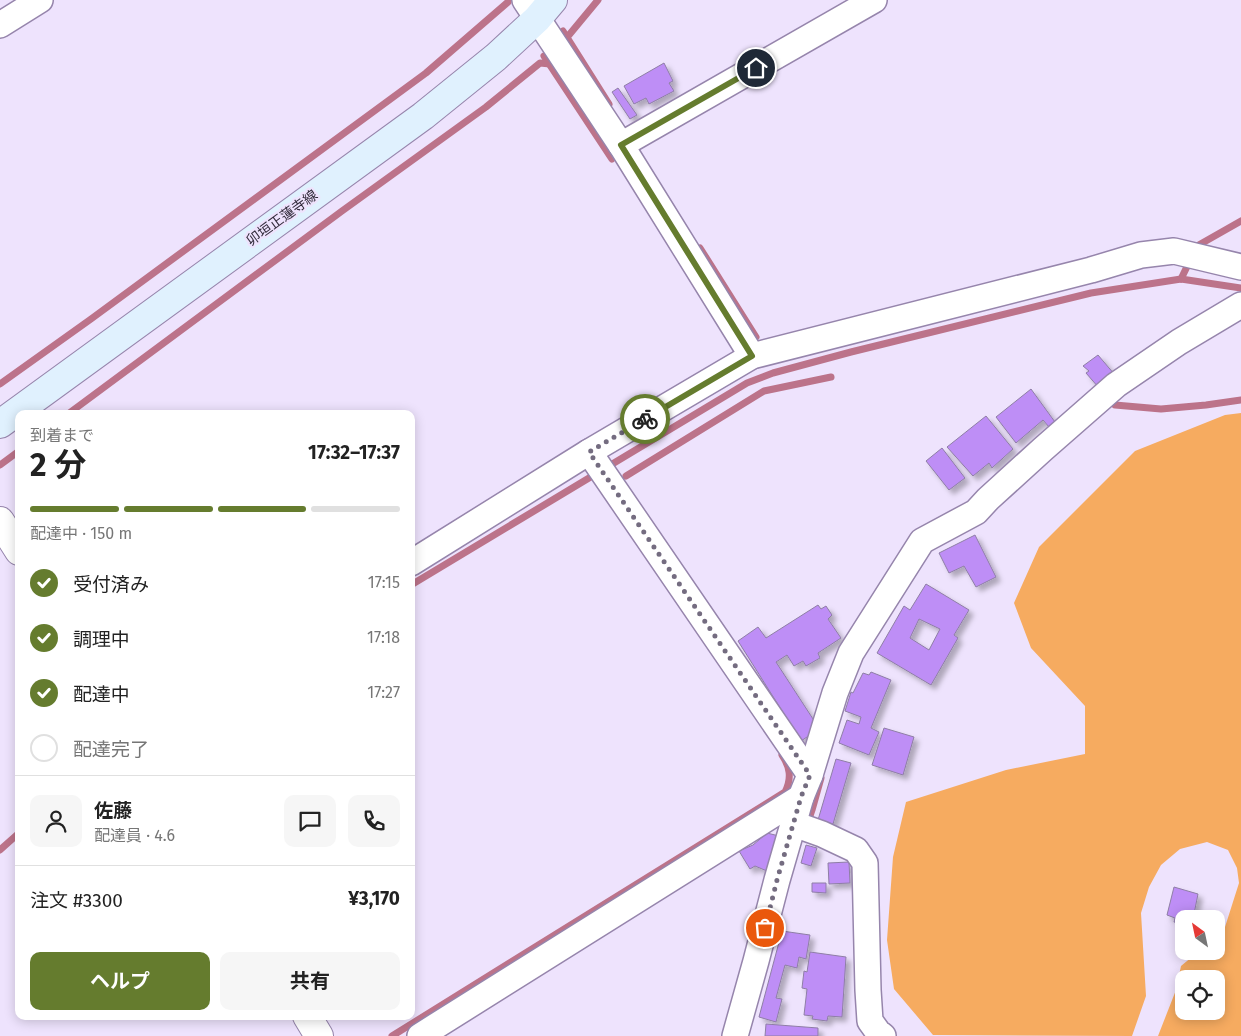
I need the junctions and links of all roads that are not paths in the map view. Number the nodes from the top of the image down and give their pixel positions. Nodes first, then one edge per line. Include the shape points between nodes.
1 (40, 0) edge
2 (874, 0) edge
3 (538, 6) edge
4 (0, 25) edge
5 (621, 145) junction
6 (1241, 268) edge
7 (1241, 306) edge
8 (752, 356) junction
9 (19, 410) edge
10 (15, 413) edge
11 (0, 424) edge
12 (589, 452) junction
13 (0, 521) edge
14 (15, 545) edge
15 (415, 561) edge
16 (806, 786) junction
17 (794, 824) junction
18 (309, 1020) edge
19 (319, 1036) edge
20 (420, 1036) edge
21 (735, 1036) edge
22 (884, 1036) edge

1 - 4 street
2 - 5 street
3 - 5 street
3 - 9 main road, 卯垣正蓮寺線 via 496,58 423,116
5 - 8 street
6 - 8 street via 1174,251 1141,255
7 - 16 street via 1179,342 1116,385 976,512 922,541 851,653 834,693
8 - 12 street
10 - 11 main road, 卯垣正蓮寺線
12 - 15 street
12 - 16 street
13 - 14 street
16 - 17 street
16 - 20 street
17 - 21 street
17 - 22 street via 856,850 865,863 870,1021
18 - 19 street

